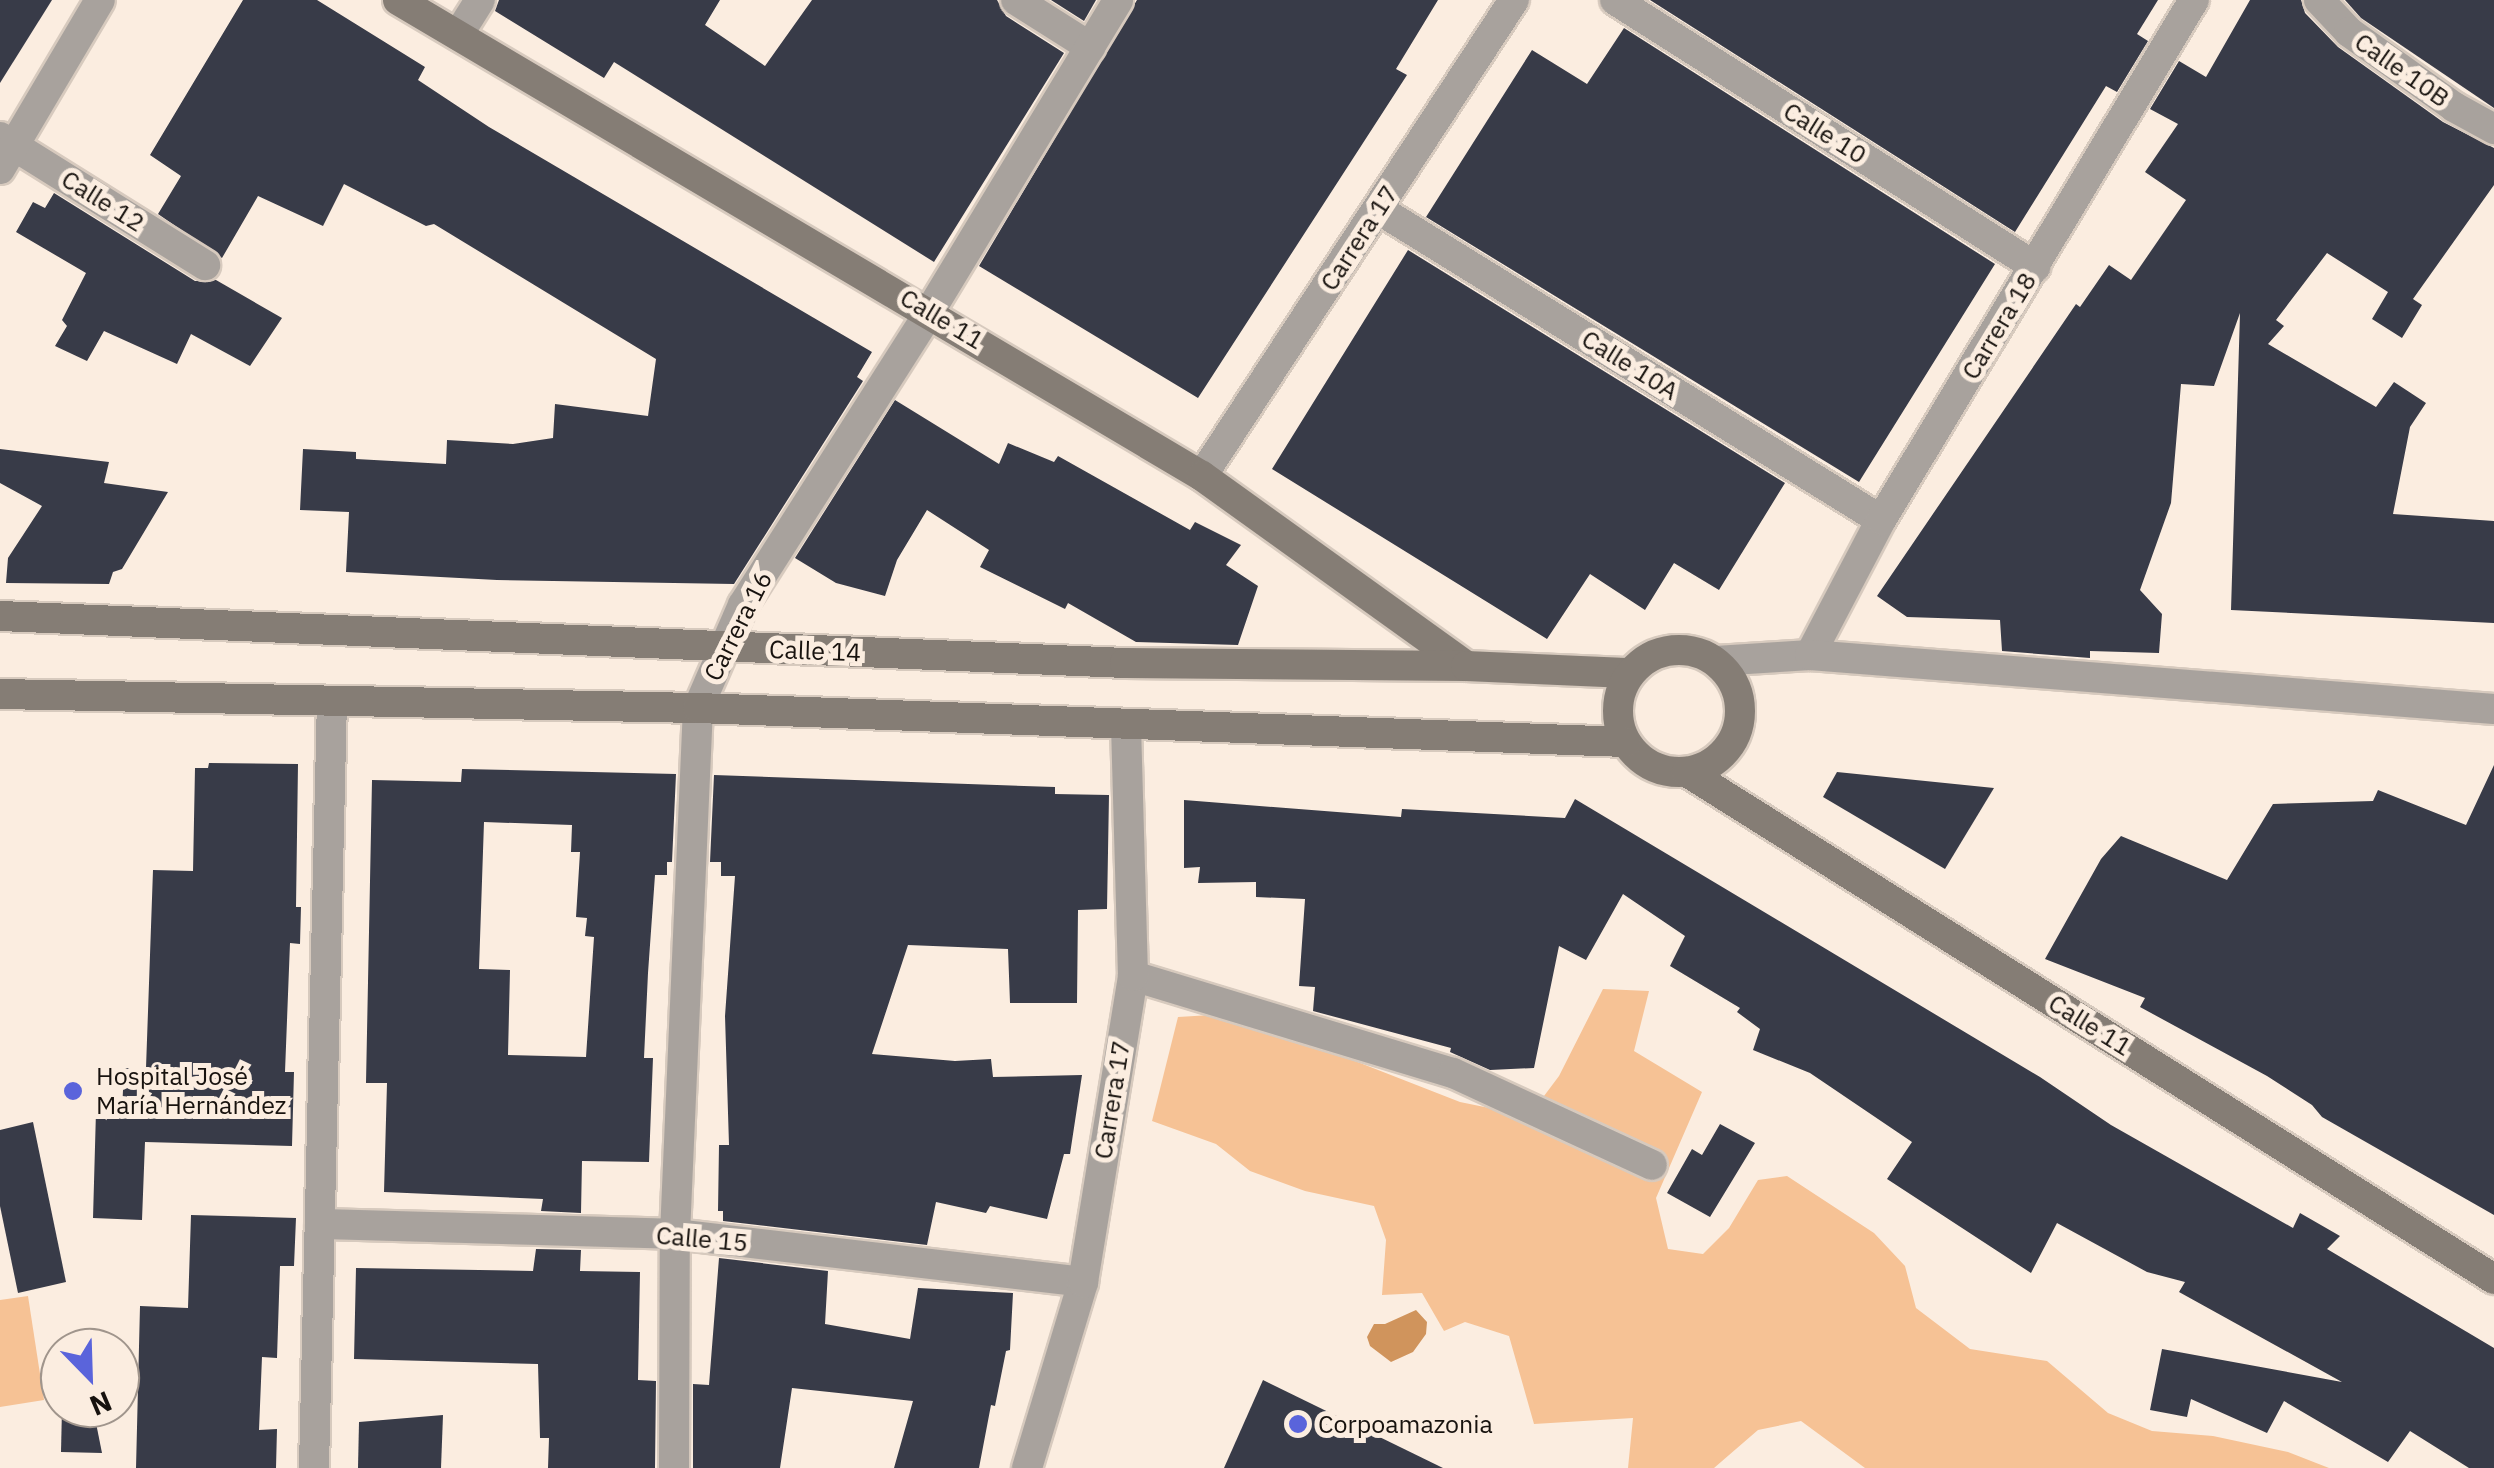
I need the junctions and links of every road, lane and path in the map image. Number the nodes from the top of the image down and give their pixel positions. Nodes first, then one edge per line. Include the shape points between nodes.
1 (100, 0) edge
2 (398, 0) edge
3 (480, 0) edge
4 (1016, 0) edge
5 (1118, 0) edge
6 (1514, 0) edge
7 (1615, 0) edge
8 (2319, 0) edge
9 (2188, 2) edge
10 (458, 34) junction
11 (1090, 46) junction
12 (2494, 128) edge
13 (5, 150) edge
14 (1378, 209) junction
15 (205, 266) dead end
16 (2035, 267) junction
17 (930, 312) junction
18 (1202, 476) junction
19 (1881, 520) junction
20 (0, 616) edge
21 (722, 647) junction
22 (1810, 655) junction
23 (1716, 662) junction
24 (1466, 666) junction
25 (1630, 674) junction
26 (0, 694) edge
27 (332, 700) junction
28 (698, 708) junction
29 (2494, 709) edge
30 (1126, 724) junction
31 (1625, 742) junction
32 (1687, 772) junction
33 (1132, 976) junction
34 (1652, 1165) dead end
35 (320, 1224) junction
36 (675, 1234) junction
37 (2494, 1279) edge
38 (1083, 1282) junction
39 (314, 1468) edge
40 (674, 1468) edge
41 (1027, 1468) edge

1 - 13 street
2 - 10 street, Calle 11
3 - 10 street
4 - 11 street
5 - 11 street, Carrera 16
6 - 14 street, Carrera 17
7 - 16 street, Calle 10
8 - 12 street, Calle 10B via 2349,32
9 - 16 street, Carrera 18
10 - 17 street, Calle 11
11 - 17 street, Carrera 16
13 - 15 street, Calle 12
14 - 18 street, Carrera 17
14 - 19 street, Calle 10A
16 - 19 street, Carrera 18
17 - 18 street, Calle 11
17 - 21 street, Carrera 16
18 - 24 street, Calle 11
19 - 22 street, Carrera 18
20 - 21 street, Calle 14
21 - 24 street, Calle 14 via 1126,663
21 - 28 street, Carrera 16
22 - 23 street
22 - 29 street
23 - 25 street via 1695,650 1671,649
23 - 32 street via 1736,691 1739,726 1719,756
24 - 25 street, Calle 14
25 - 31 street via 1617,719
26 - 27 street
27 - 28 street
27 - 35 street
28 - 30 street
28 - 36 street, Carrera 16
30 - 31 street
30 - 33 street, Carrera 17
31 - 32 street via 1641,760
32 - 37 street, Calle 11
33 - 34 street via 1453,1073
33 - 38 street, Carrera 17
35 - 36 street, Calle 15
35 - 39 street
36 - 38 street, Calle 15
36 - 40 street, Carrera 16
38 - 41 street, Carrera 17

